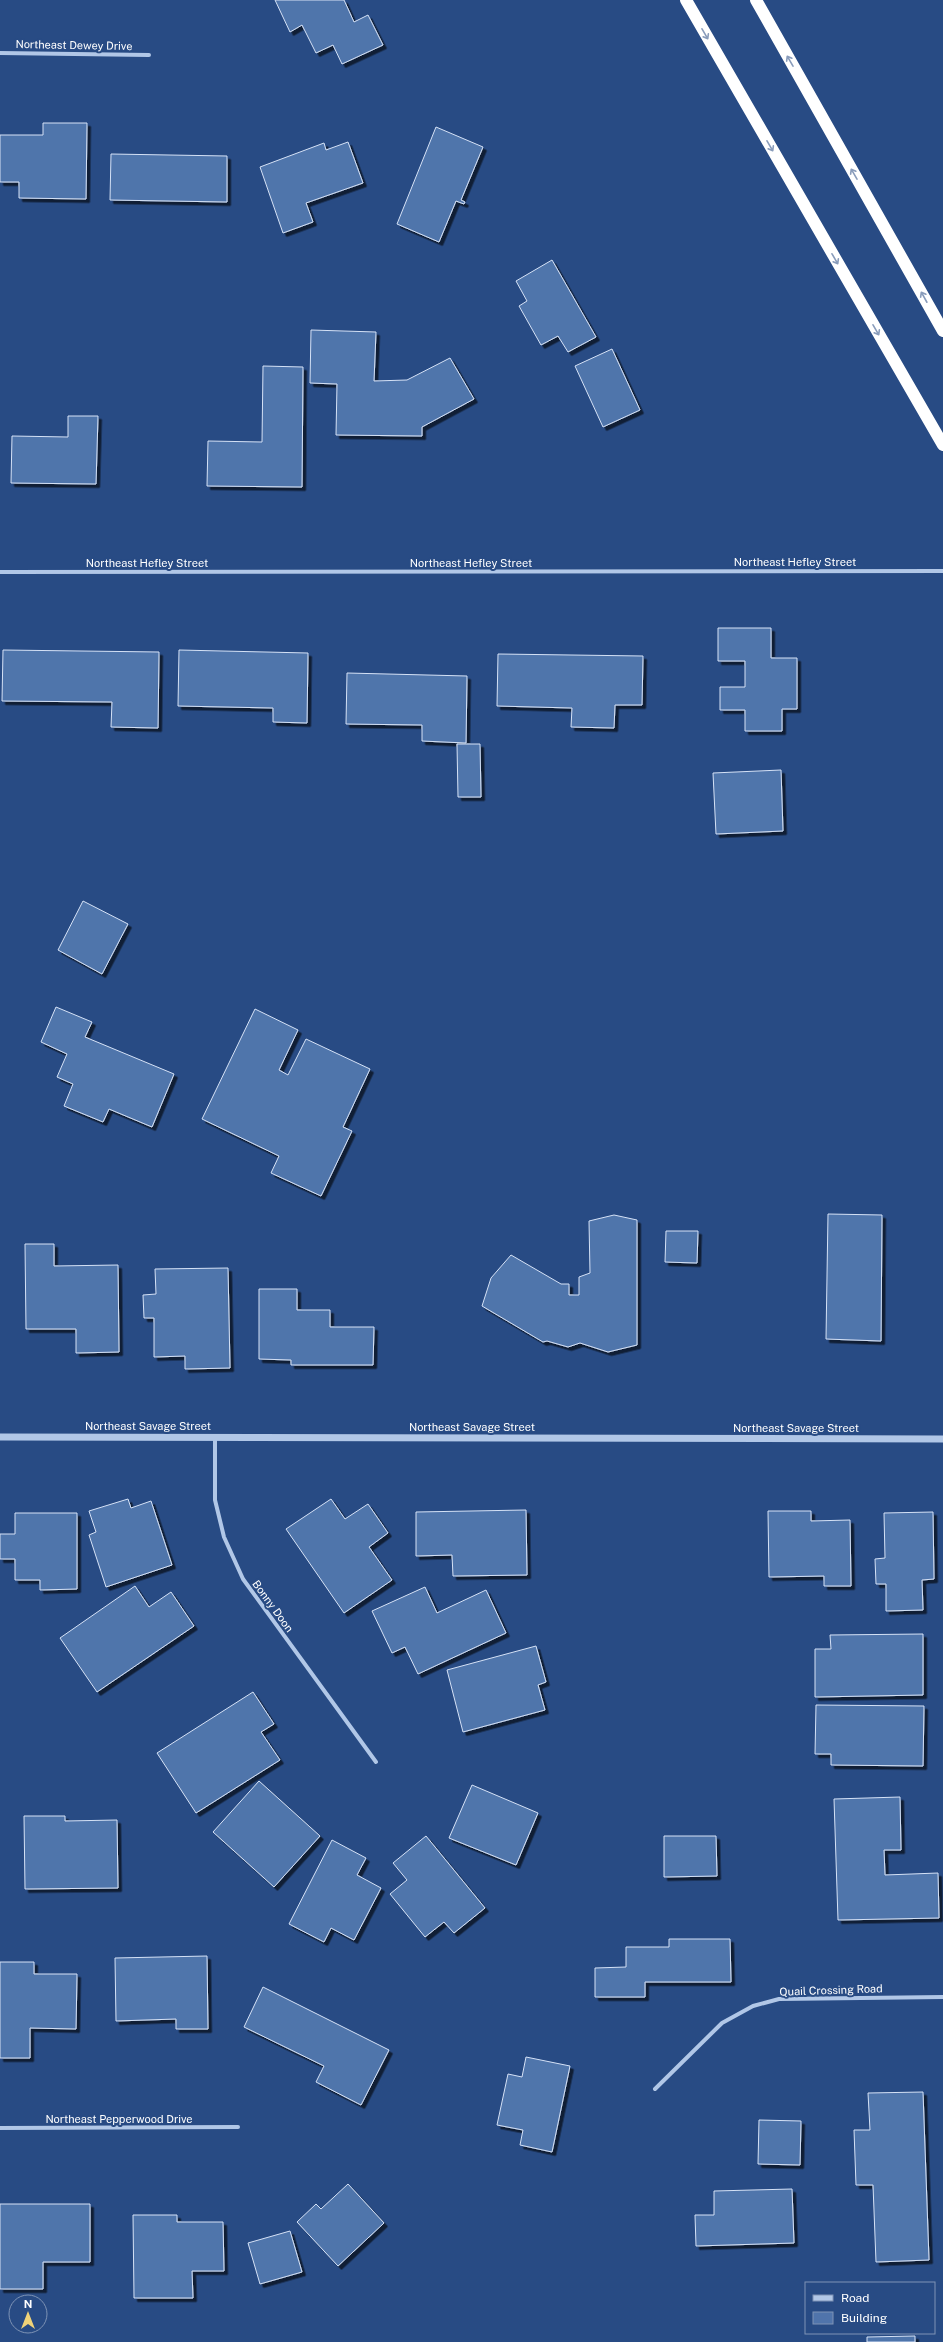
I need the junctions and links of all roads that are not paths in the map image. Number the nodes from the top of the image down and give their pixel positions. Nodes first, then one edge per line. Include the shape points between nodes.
1 (686, 0) edge
2 (756, 0) edge
3 (0, 53) edge
4 (148, 54) dead end
5 (943, 331) edge
6 (943, 445) edge
7 (943, 571) edge
8 (0, 572) edge
9 (0, 1437) edge
10 (215, 1437) junction
11 (943, 1439) edge
12 (376, 1762) dead end
13 (943, 1996) edge
14 (655, 2089) dead end
15 (238, 2127) dead end
16 (0, 2128) edge

1 -> 6 highway
5 -> 2 highway
3 - 4 street, Northeast Dewey Drive
7 - 8 street, Northeast Hefley Street
9 - 10 street, Northeast Savage Street
10 - 11 street, Northeast Savage Street
10 - 12 street, Bonny Doon via 215,1500 224,1537 243,1579
13 - 14 street, Quail Crossing Road via 779,1999 752,2006 722,2023
15 - 16 street, Northeast Pepperwood Drive

